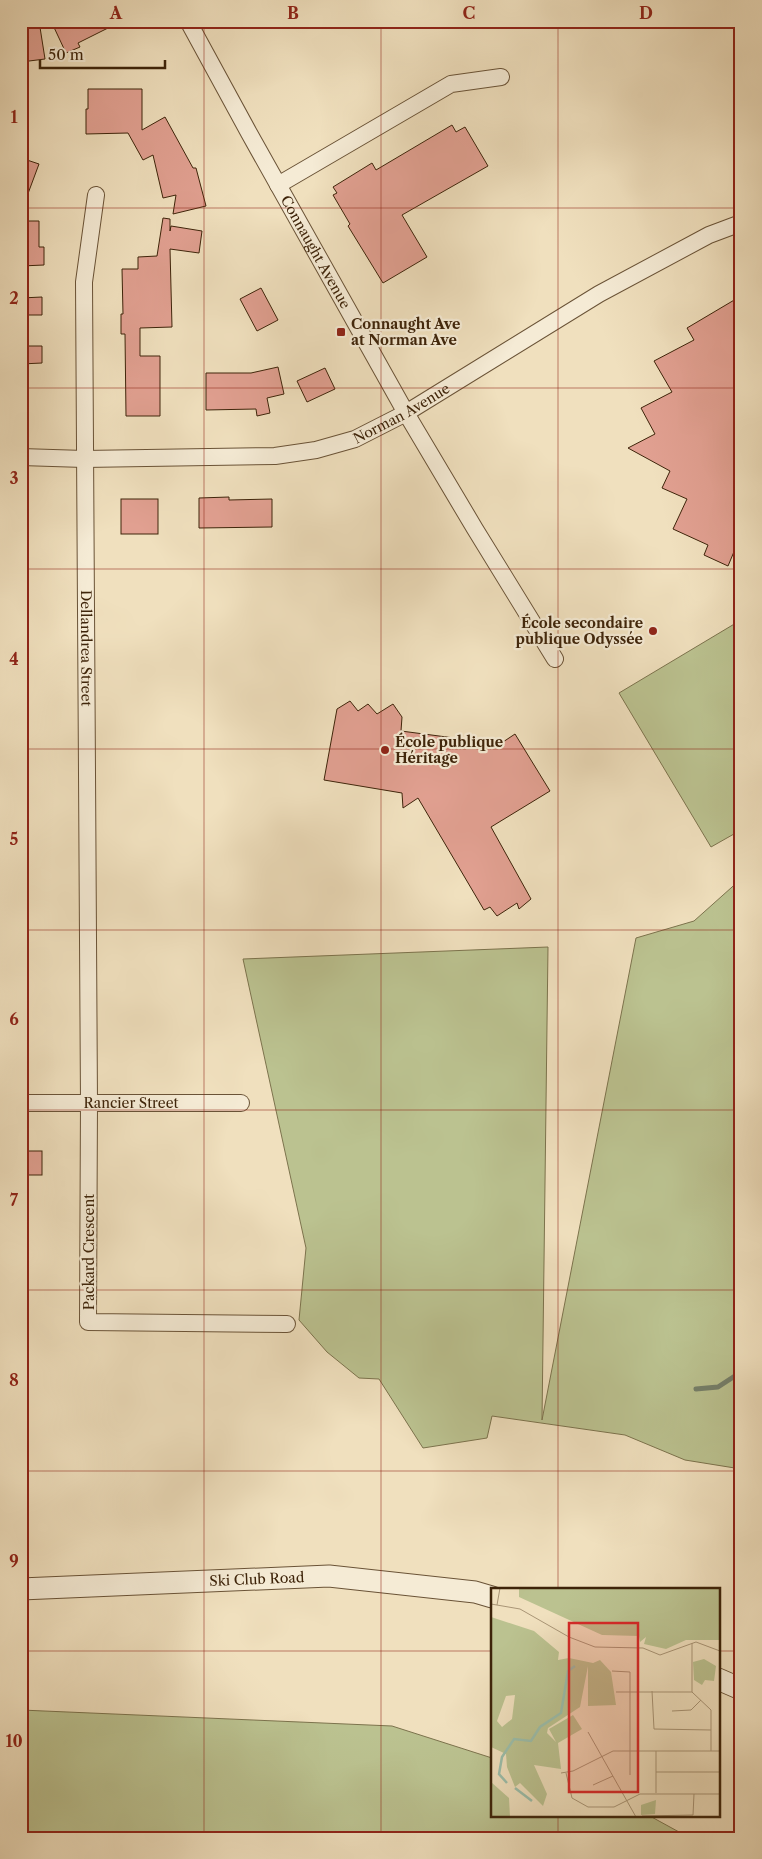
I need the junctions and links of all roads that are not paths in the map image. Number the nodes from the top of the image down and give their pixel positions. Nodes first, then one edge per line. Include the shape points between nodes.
1 (188, 21) edge
2 (501, 77) dead end
3 (278, 185) junction
4 (96, 195) dead end
5 (741, 224) edge
6 (406, 413) junction
7 (21, 457) edge
8 (84, 459) junction
9 (556, 659) dead end
10 (89, 1102) junction
11 (21, 1103) edge
12 (241, 1103) dead end
13 (287, 1324) dead end
14 (21, 1589) edge
15 (491, 1597) edge
16 (720, 1681) edge
17 (741, 1689) edge

1 - 3 street, Connaught Avenue
2 - 3 street via 451,84
3 - 6 street, Connaught Avenue
4 - 8 street, Dellandrea Street via 84,282
5 - 6 street, Norman Avenue via 709,235 599,294
6 - 8 street, Norman Avenue via 355,439 291,454
6 - 9 street, Connaught Avenue
7 - 8 street, Norman Avenue
8 - 10 street, Dellandrea Street
10 - 11 street, Rancier Street
10 - 12 street, Rancier Street
10 - 13 street, Packard Crescent via 88,1322
14 - 15 street, Ski Club Road via 330,1576 475,1592
16 - 17 street

